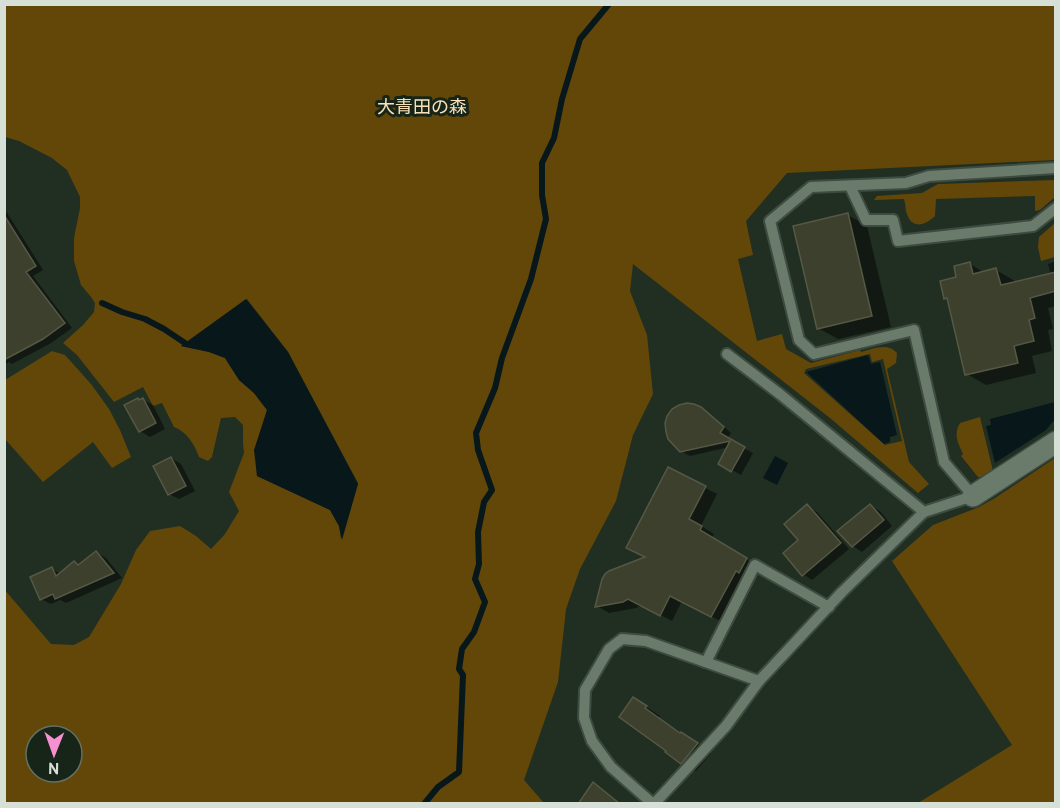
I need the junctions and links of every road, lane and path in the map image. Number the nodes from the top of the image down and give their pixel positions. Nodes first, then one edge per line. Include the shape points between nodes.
1 (1056, 168) edge
2 (850, 186) junction
3 (1056, 208) edge
4 (727, 354) dead end
5 (1056, 442) edge
6 (973, 496) junction
7 (924, 512) junction
8 (829, 607) junction
9 (706, 662) junction
10 (759, 681) junction
11 (653, 804) edge

1 - 2 lane via 929,176 906,183
2 - 3 lane via 866,220 893,220 898,241 1033,226
2 - 6 lane via 811,187 770,221 798,340 814,354 914,330 944,462
4 - 7 lane
5 - 6 street
6 - 7 lane
7 - 8 lane
8 - 9 lane via 755,565
8 - 10 lane
9 - 10 lane
9 - 11 lane via 646,641 622,639 609,649 585,690 584,718 592,741 611,767
10 - 11 lane via 726,726

